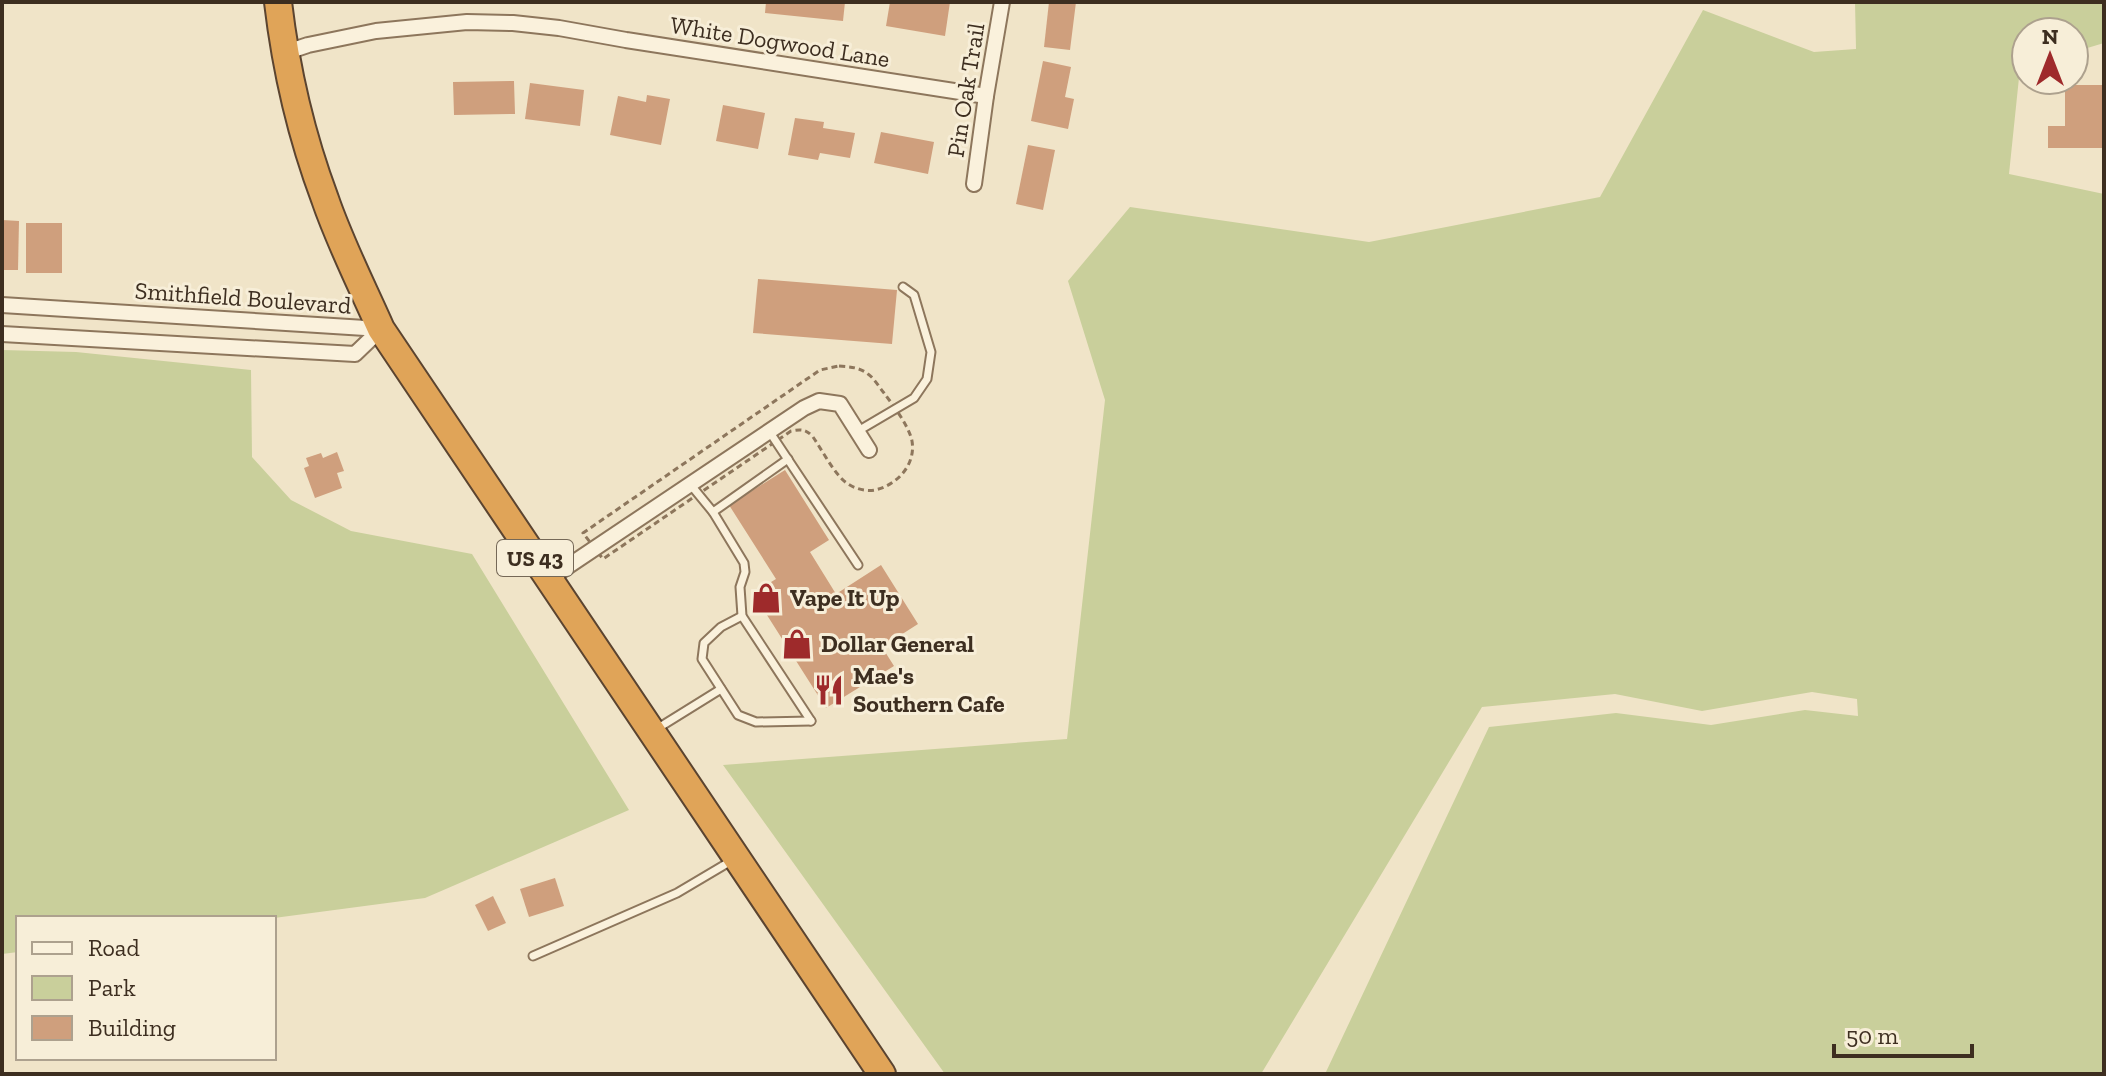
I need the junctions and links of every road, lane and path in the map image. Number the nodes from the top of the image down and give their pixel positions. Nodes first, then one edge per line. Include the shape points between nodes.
1 (278, 2) edge
2 (1002, 2) edge
3 (284, 53) junction
4 (986, 96) junction
5 (974, 184) dead end
6 (903, 287) dead end
7 (2, 305) edge
8 (381, 329) junction
9 (2, 334) edge
10 (769, 431) junction
11 (858, 431) junction
12 (869, 450) dead end
13 (788, 459) junction
14 (690, 484) junction
15 (713, 512) junction
16 (858, 565) dead end
17 (549, 579) junction
18 (742, 616) junction
19 (721, 689) junction
20 (652, 732) junction
21 (737, 858) junction
22 (533, 956) dead end
23 (882, 1074) edge

1 - 3 highway, US 43
2 - 4 street, Pin Oak Trail
3 - 4 street, White Dogwood Lane via 376,31 513,23
3 - 8 highway, US 43 via 325,201
4 - 5 street, Pin Oak Trail
6 - 11 lane via 914,295 931,352 927,379 914,398
7 - 8 street, Smithfield Boulevard
8 - 9 street, Smithfield Boulevard via 355,354
8 - 17 highway, US 43
10 - 11 street via 819,401 840,404
10 - 13 lane
10 - 14 street
11 - 12 street
13 - 15 lane
13 - 16 lane
14 - 15 lane
14 - 17 street
15 - 18 lane via 744,563
17 - 20 highway, US 43
18 - 19 lane via 704,643 702,659
18 - 19 lane via 811,721 756,722 738,715
19 - 20 lane
20 - 21 highway, US 43
21 - 22 lane via 677,893
21 - 23 highway, US 43

